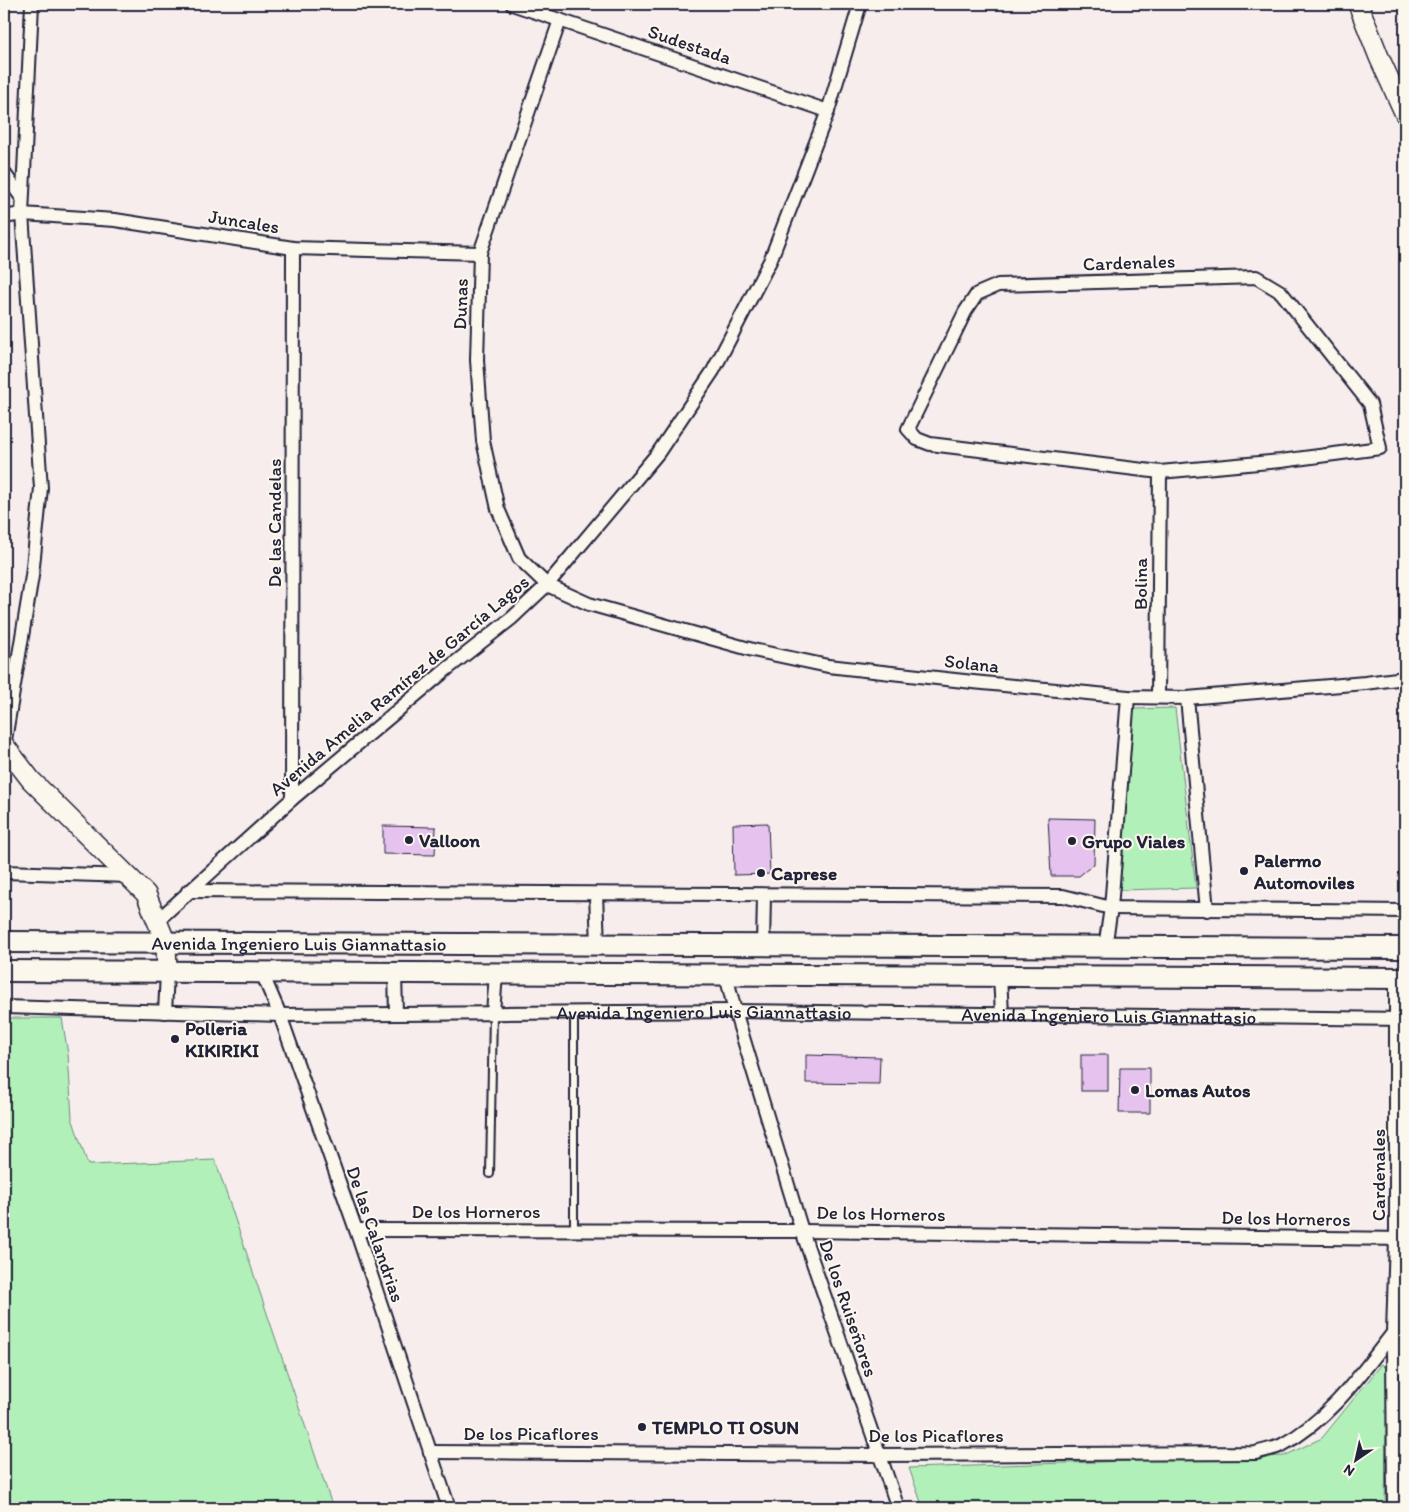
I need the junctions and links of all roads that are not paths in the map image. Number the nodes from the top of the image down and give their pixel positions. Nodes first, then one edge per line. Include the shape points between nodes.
1 (32, 4) edge
2 (512, 4) edge
3 (860, 4) edge
4 (1358, 4) edge
5 (560, 20) junction
6 (828, 111) junction
7 (1405, 114) edge
8 (4, 173) edge
9 (22, 198) junction
10 (22, 214) junction
11 (4, 217) edge
12 (293, 248) junction
13 (480, 253) junction
14 (1160, 472) junction
15 (547, 586) junction
16 (1405, 678) edge
17 (1158, 696) junction
18 (1128, 697) junction
19 (1187, 698) junction
20 (4, 746) edge
21 (292, 799) junction
22 (4, 872) edge
23 (129, 876) junction
24 (188, 892) junction
25 (596, 894) junction
26 (764, 895) junction
27 (1111, 908) junction
28 (1207, 910) junction
29 (1405, 911) edge
30 (158, 920) junction
31 (4, 942) edge
32 (166, 942) junction
33 (598, 945) junction
34 (763, 946) junction
35 (1105, 947) junction
36 (1405, 948) edge
37 (4, 971) edge
38 (167, 973) junction
39 (262, 973) junction
40 (395, 974) junction
41 (496, 974) junction
42 (726, 975) junction
43 (1000, 976) junction
44 (1400, 978) edge
45 (4, 1007) edge
46 (165, 1012) junction
47 (735, 1012) junction
48 (493, 1013) junction
49 (574, 1013) junction
50 (396, 1014) junction
51 (1002, 1014) junction
52 (280, 1015) junction
53 (1401, 1019) edge
54 (490, 1174) dead end
55 (356, 1230) junction
56 (574, 1230) junction
57 (802, 1231) junction
58 (1401, 1238) edge
59 (1393, 1332) junction
60 (1405, 1371) edge
61 (430, 1452) junction
62 (880, 1454) junction
63 (449, 1508) edge
64 (898, 1508) edge
65 (1394, 1508) edge

1 - 9 street
2 - 5 street, Sudestada
3 - 6 street, Avenida Amelia Ramírez de García Lagos
4 - 7 street
5 - 6 street, Sudestada
5 - 13 street, Dunas
6 - 15 street, Avenida Amelia Ramírez de García Lagos via 770,261 713,371 658,453
8 - 9 street
9 - 10 street
10 - 11 street, Juncales
10 - 12 street, Juncales via 115,220
10 - 20 street via 41,488 32,576
12 - 13 street, Juncales
12 - 21 street, De las Candelas
13 - 15 street, Dunas via 477,360 483,441 498,509 519,558
14 - 14 street, Cardenales via 1380,448 1370,404 1281,292 1256,277 998,285 978,294 965,312 908,429 917,439 930,444
14 - 17 street, Bolina
15 - 18 street, Solana via 589,604 674,629 828,666
15 - 21 street, Avenida Amelia Ramírez de García Lagos
16 - 19 street, Solana
17 - 18 street, Solana
17 - 19 street, Solana
18 - 27 street
19 - 28 street
20 - 23 street via 32,780
21 - 24 street, Avenida Amelia Ramírez de García Lagos
22 - 23 street
23 - 30 street via 146,894
24 - 25 street
24 - 30 street, Avenida Amelia Ramírez de García Lagos
25 - 26 street
25 - 33 street
26 - 27 street via 1063,896
26 - 34 street
27 - 28 street
27 - 35 street
28 - 29 street
30 - 32 street
31 - 32 main road, Avenida Ingeniero Luis Giannattasio
32 - 33 main road, Avenida Ingeniero Luis Giannattasio
32 - 38 street
33 - 34 main road, Avenida Ingeniero Luis Giannattasio
34 - 35 main road, Avenida Ingeniero Luis Giannattasio
35 - 36 main road, Avenida Ingeniero Luis Giannattasio
37 - 38 main road, Avenida Ingeniero Luis Giannattasio
38 - 39 main road, Avenida Ingeniero Luis Giannattasio
38 - 46 street
39 - 40 main road, Avenida Ingeniero Luis Giannattasio
39 - 52 street, De las Calandrias
40 - 41 main road, Avenida Ingeniero Luis Giannattasio
40 - 50 street
41 - 42 main road, Avenida Ingeniero Luis Giannattasio
41 - 48 street
42 - 43 main road, Avenida Ingeniero Luis Giannattasio
42 - 47 street, De los Ruiseñores
43 - 44 main road, Avenida Ingeniero Luis Giannattasio
43 - 51 street
44 - 53 street, Cardenales
45 - 46 street, Avenida Ingeniero Luis Giannattasio
46 - 52 street, Avenida Ingeniero Luis Giannattasio
47 - 49 street, Avenida Ingeniero Luis Giannattasio
47 - 51 street, Avenida Ingeniero Luis Giannattasio
47 - 57 street, De los Ruiseñores
48 - 49 street, Avenida Ingeniero Luis Giannattasio
48 - 50 street, Avenida Ingeniero Luis Giannattasio
48 - 54 lane
49 - 56 lane
50 - 52 street, Avenida Ingeniero Luis Giannattasio
51 - 53 street, Avenida Ingeniero Luis Giannattasio
52 - 55 street, De las Calandrias
53 - 58 street, Cardenales
55 - 56 street, De los Horneros
55 - 61 street, De las Calandrias
56 - 57 street, De los Horneros
57 - 58 street, De los Horneros
57 - 62 street, De los Ruiseñores
58 - 59 street, Cardenales
59 - 60 street, Cardenales
59 - 62 street, De los Picaflores via 1352,1387 1305,1431 1280,1446 1256,1453
59 - 65 street
61 - 62 street, De los Picaflores
61 - 63 street, De las Calandrias
62 - 64 street, De los Ruiseñores

